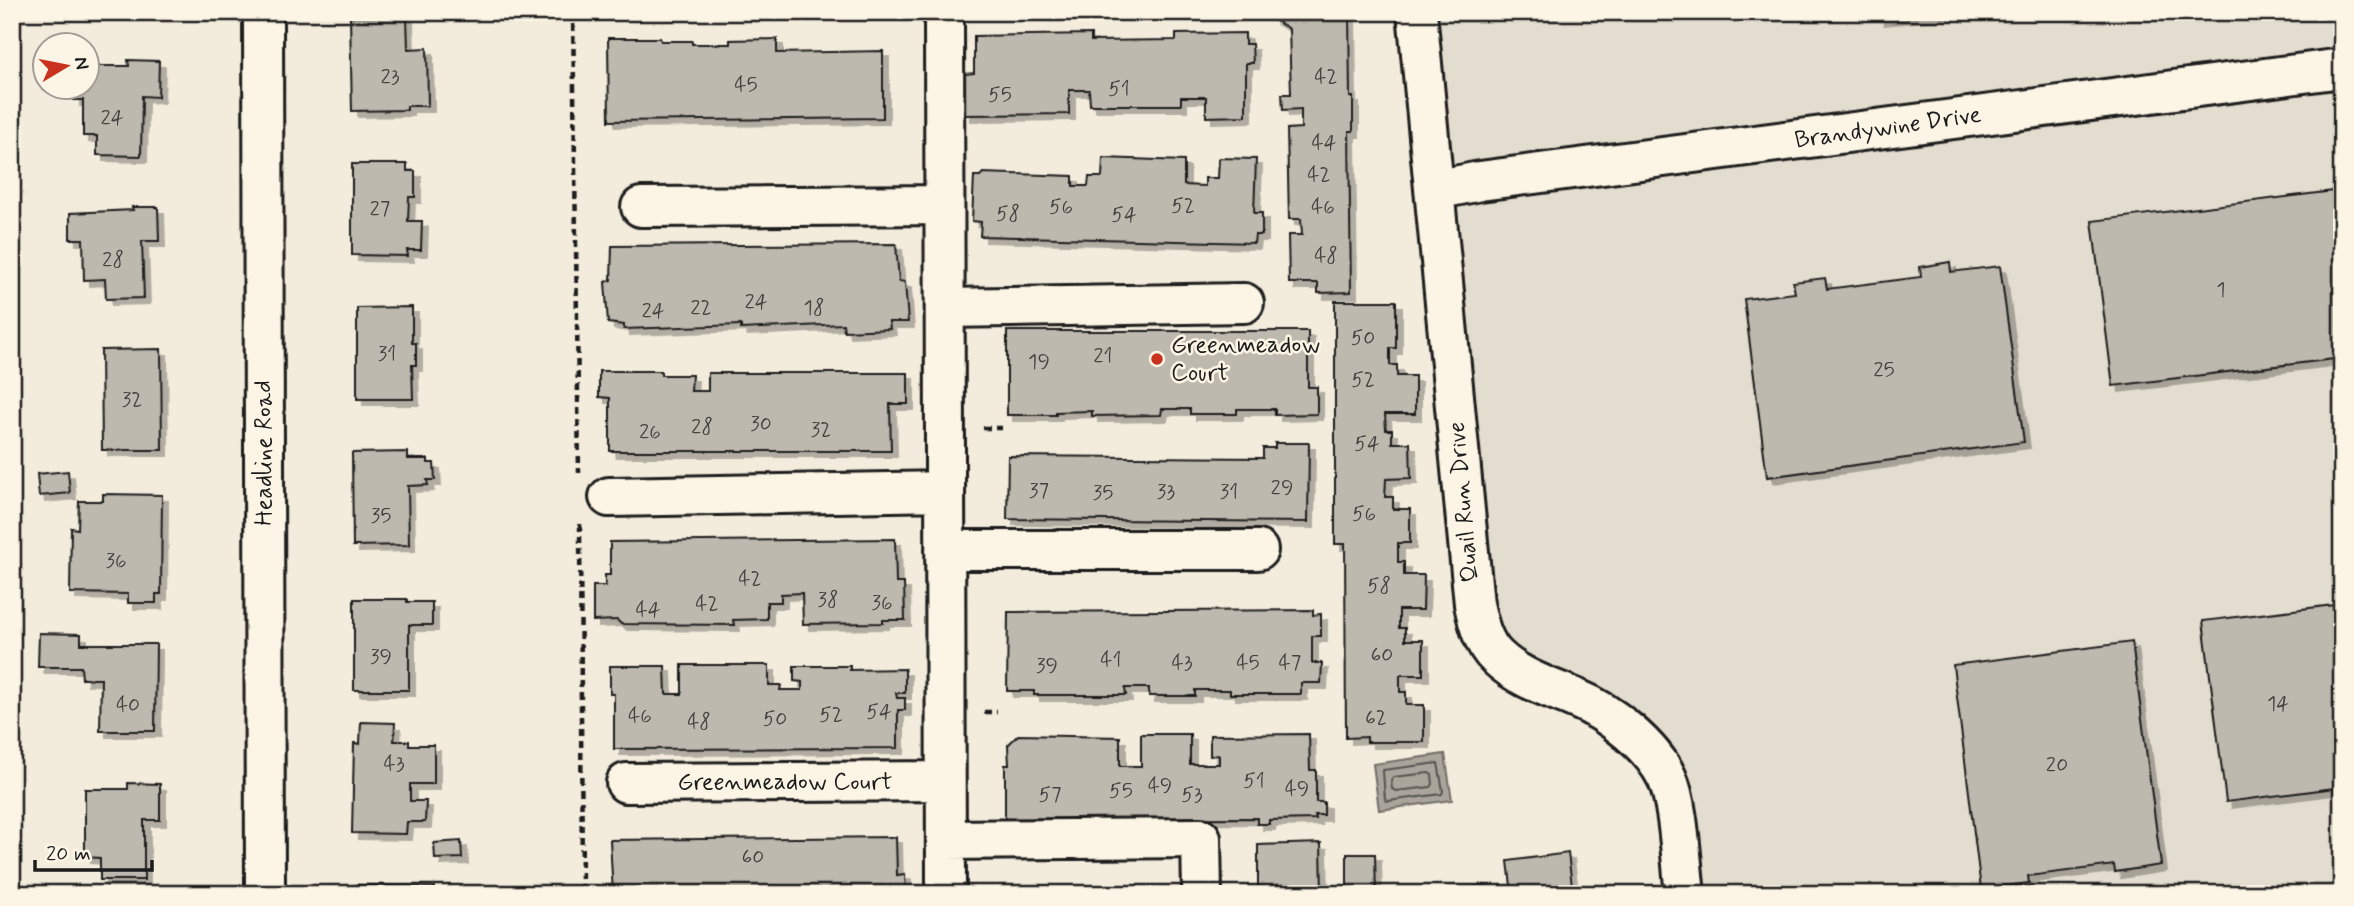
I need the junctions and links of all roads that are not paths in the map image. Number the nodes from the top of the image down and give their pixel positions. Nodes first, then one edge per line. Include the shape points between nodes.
1 (263, 12) edge
2 (944, 12) edge
3 (1417, 12) edge
4 (2342, 68) edge
5 (1435, 190) junction
6 (944, 205) junction
7 (641, 207) dead end
8 (1244, 303) dead end
9 (945, 308) junction
10 (945, 491) junction
11 (589, 499) road end
12 (945, 550) junction
13 (1258, 550) dead end
14 (945, 781) junction
15 (626, 783) dead end
16 (946, 840) junction
17 (265, 894) edge
18 (946, 894) edge
19 (1202, 894) edge
20 (1685, 894) edge

1 - 17 street, Headline Road
2 - 6 street
3 - 5 street, Quail Run Drive
4 - 5 street, Brandywine Drive
5 - 20 street, Quail Run Drive via 1480,631 1495,656 1529,680 1579,699 1615,720 1650,754 1667,778 1673,797
6 - 7 street
6 - 9 street
8 - 9 street
9 - 10 street
10 - 11 street
10 - 12 street
12 - 13 street
12 - 14 street
14 - 15 street, Greenmeadow Court
14 - 16 street
16 - 18 street
16 - 19 street via 1201,838

